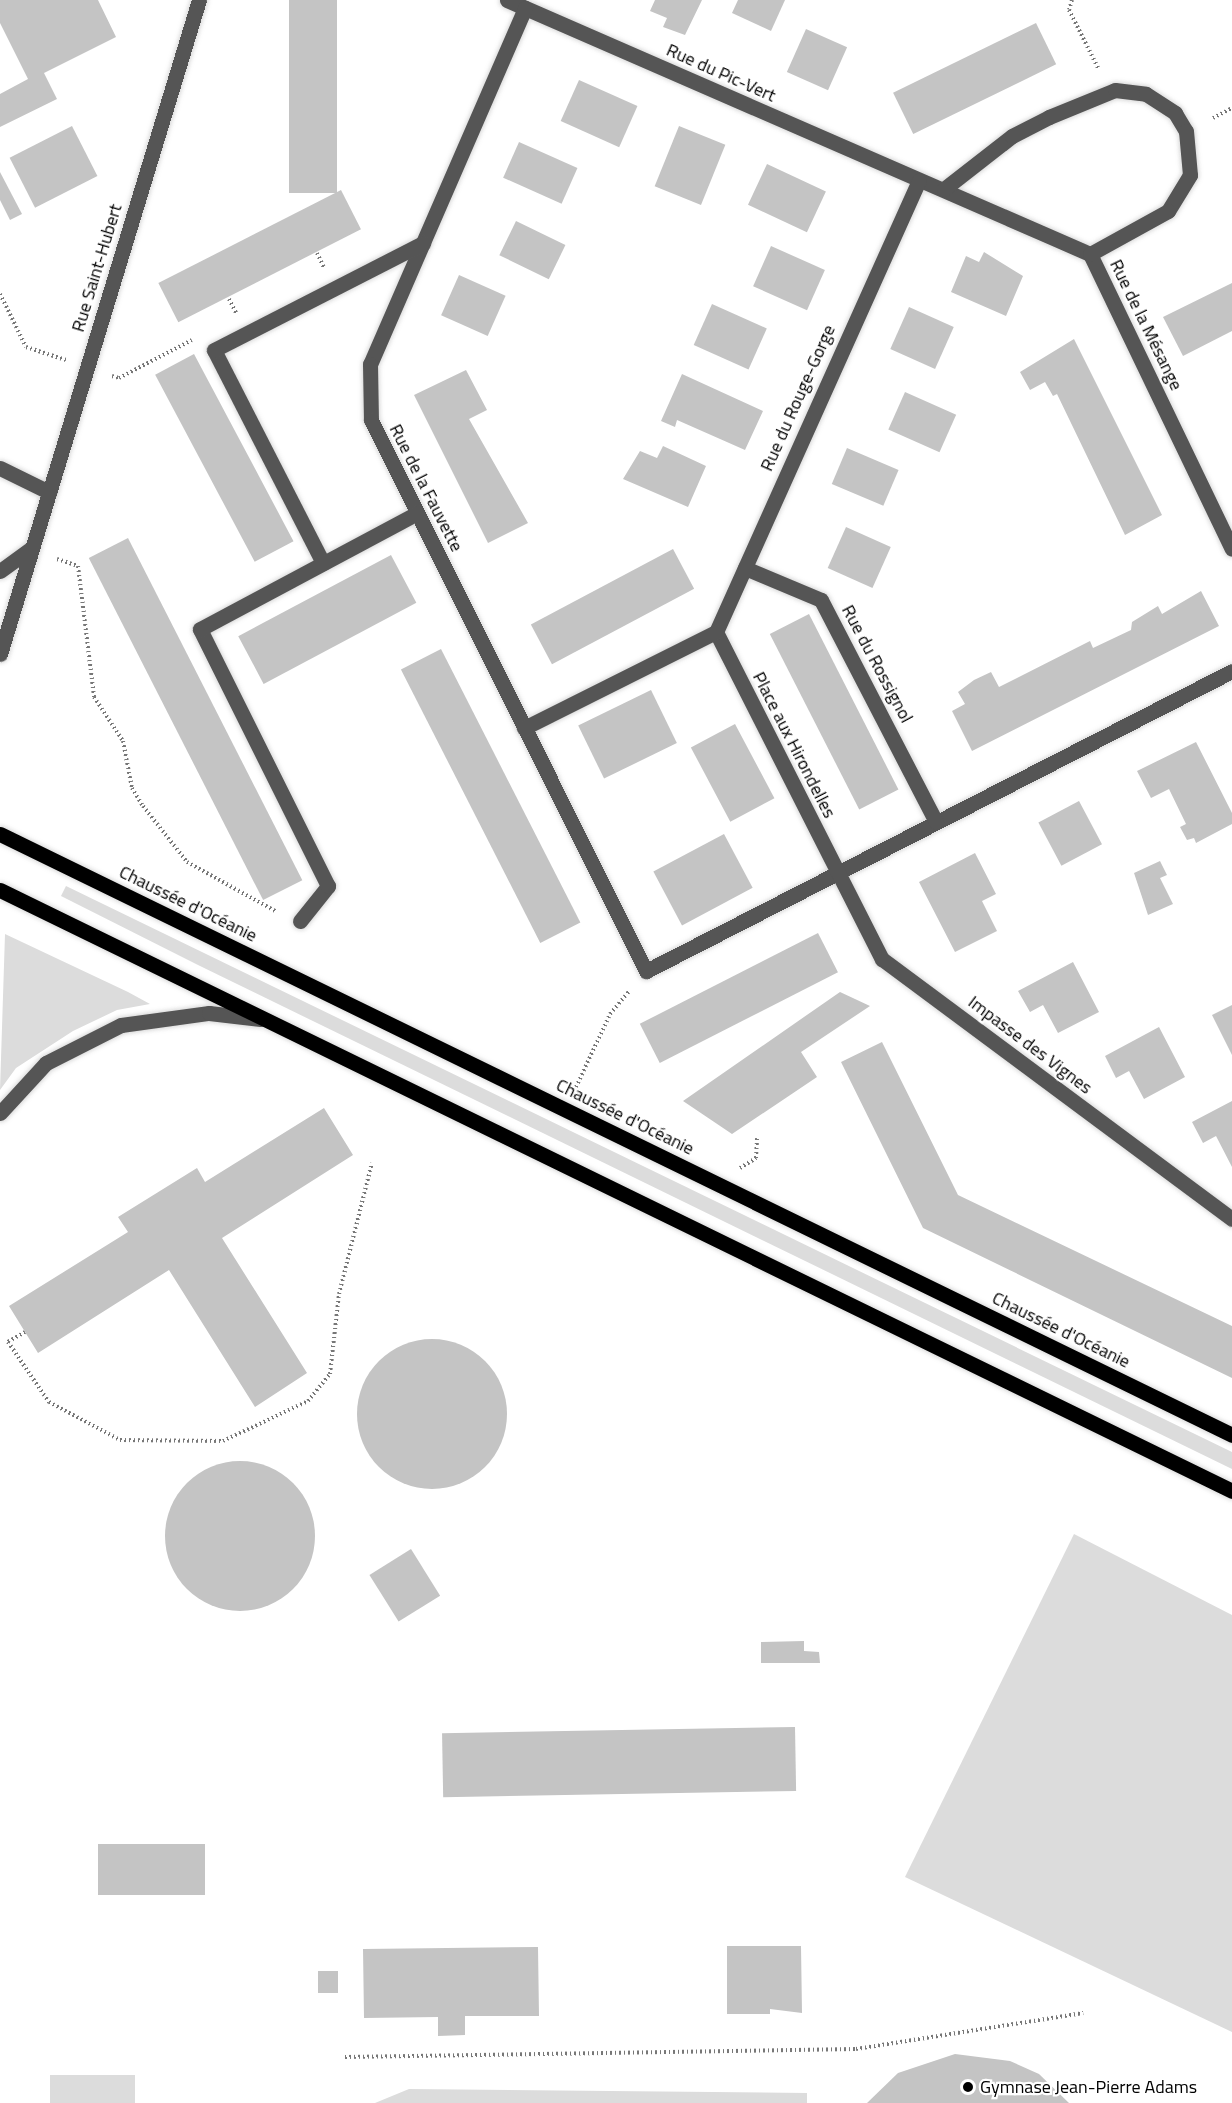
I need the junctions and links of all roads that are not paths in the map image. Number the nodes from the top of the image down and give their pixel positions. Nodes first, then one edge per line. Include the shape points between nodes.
1 (199, 0) edge
2 (507, 0) edge
3 (525, 8) junction
4 (919, 181) junction
5 (944, 189) junction
6 (423, 243) junction
7 (1089, 254) junction
8 (0, 468) edge
9 (49, 492) junction
10 (417, 513) junction
11 (32, 548) junction
12 (1232, 549) edge
13 (323, 563) junction
14 (745, 568) junction
15 (0, 571) edge
16 (716, 632) junction
17 (0, 654) edge
18 (1232, 671) edge
19 (524, 728) junction
20 (936, 822) junction
21 (0, 834) edge
22 (837, 875) junction
23 (0, 890) edge
24 (300, 921) road end
25 (265, 1019) junction
26 (0, 1113) edge
27 (1232, 1219) edge
28 (1232, 1435) edge
29 (1232, 1491) edge

1 - 9 street, Rue Saint-Hubert
2 - 3 street, Rue du Pic-Vert
3 - 4 street, Rue du Pic-Vert
3 - 6 street, Rue de la Fauvette
4 - 5 street, Rue de la Mésange
4 - 14 street, Rue du Rouge-Gorge
5 - 7 street, Rue de la Mésange
5 - 7 street via 1012,136 1049,117 1115,90 1146,94 1175,113 1186,131 1190,175 1168,211
6 - 10 street, Rue de la Fauvette via 370,364 371,420
6 - 13 street via 214,350
7 - 12 street, Rue de la Mésange
8 - 9 street
9 - 11 street, Rue Saint-Hubert
10 - 13 street
10 - 19 street, Rue de la Fauvette
11 - 15 street
11 - 17 street, Rue Saint-Hubert
13 - 24 street via 200,629 328,886
14 - 16 street, Rue du Rouge-Gorge
14 - 20 street, Rue du Rossignol via 821,600
16 - 19 street
16 - 22 street, Place aux Hirondelles
18 - 20 street
19 - 22 street, Rue de la Fauvette via 646,971
20 - 22 street
21 - 28 main road, Chaussée d'Océanie
22 - 27 street, Impasse des Vignes via 882,959
23 - 25 main road
25 - 26 street via 209,1013 121,1024 46,1063
25 - 29 main road

